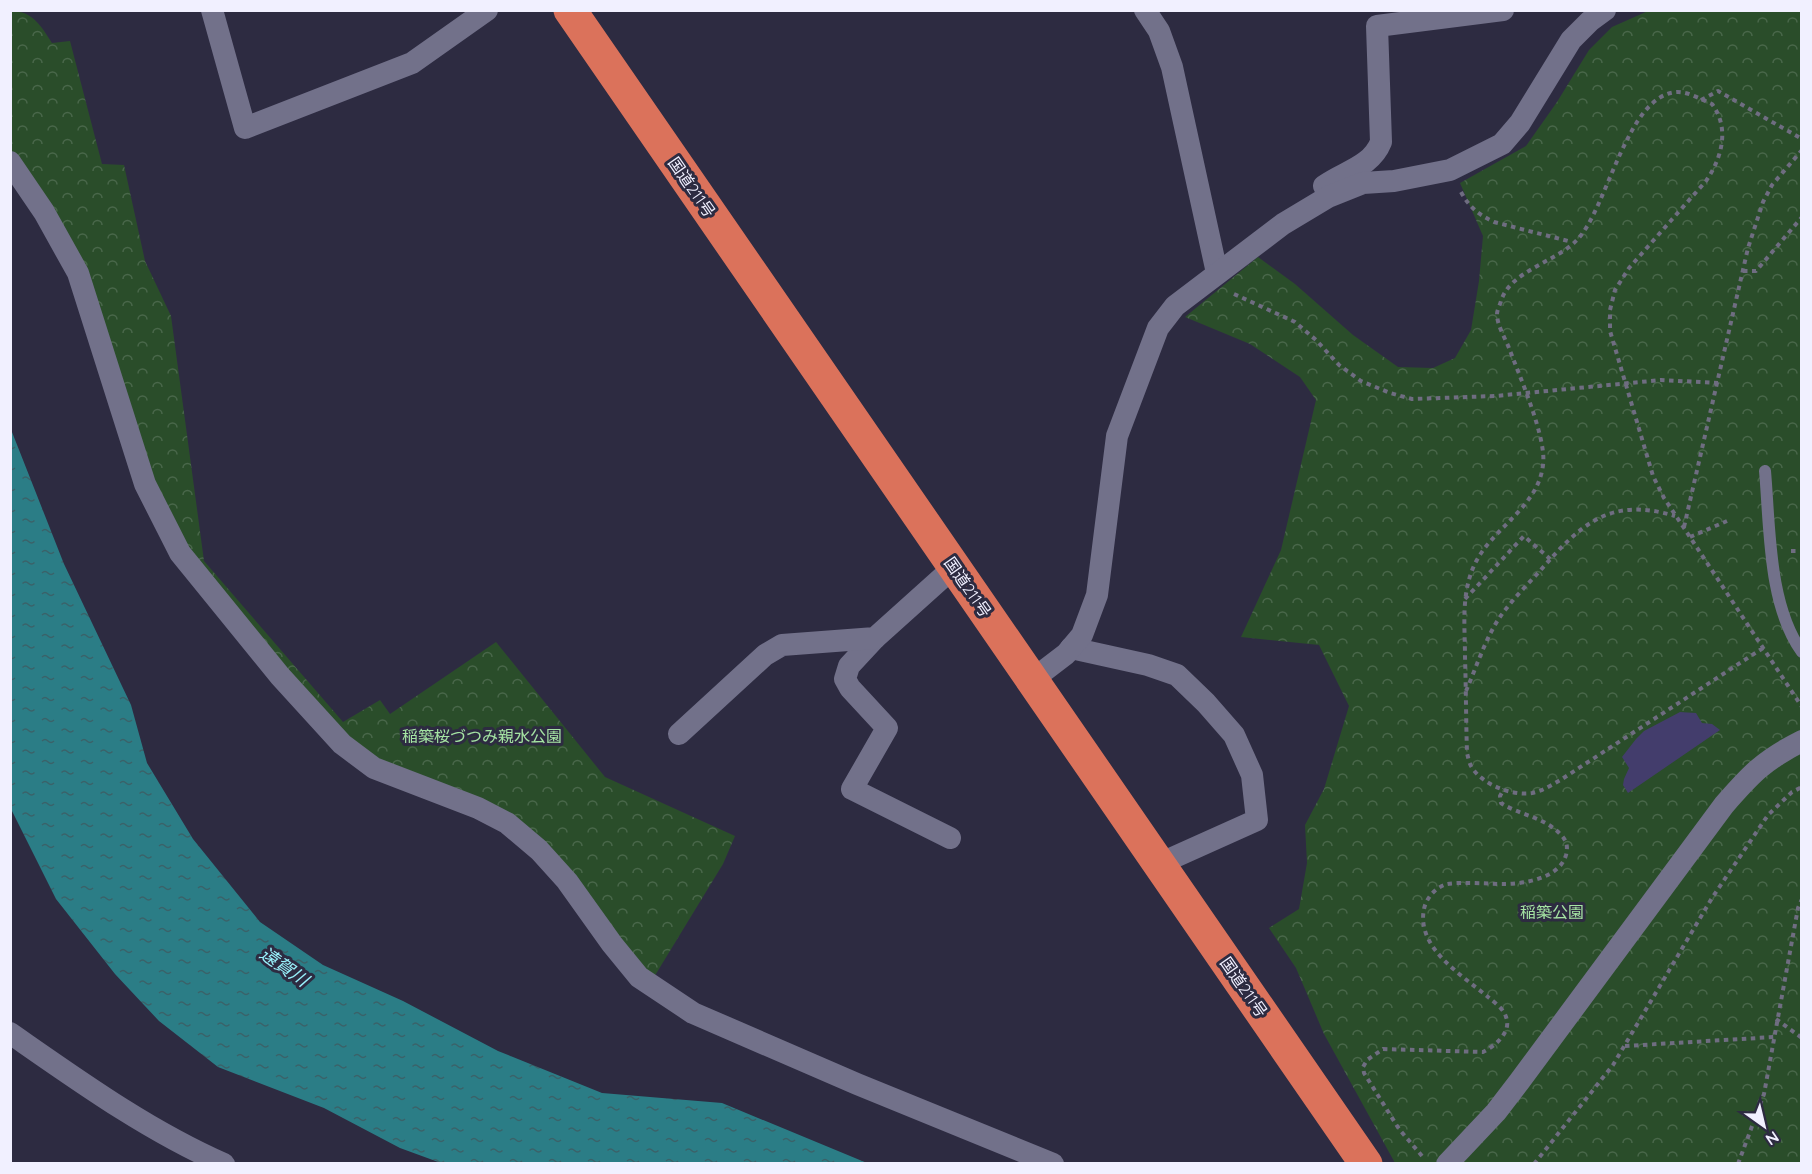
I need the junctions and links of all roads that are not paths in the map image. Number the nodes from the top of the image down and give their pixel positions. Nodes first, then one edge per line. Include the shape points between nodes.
1 (212, 10) edge
2 (487, 10) edge
3 (570, 10) edge
4 (1145, 10) edge
5 (1503, 10) edge
6 (1593, 14) edge
7 (10, 162) edge
8 (1283, 224) junction
9 (1211, 278) junction
10 (1765, 471) dead end
11 (954, 567) junction
12 (875, 638) junction
13 (1071, 648) junction
14 (1802, 652) edge
15 (1032, 680) junction
16 (679, 734) dead end
17 (1802, 741) edge
18 (950, 838) dead end
19 (1159, 864) junction
20 (10, 1033) edge
21 (224, 1164) edge
22 (1053, 1164) edge
23 (1366, 1164) edge
24 (1447, 1164) edge

1 - 2 street via 245,128 412,63
3 - 11 highway, 国道211号
4 - 9 street via 1159,31 1172,67
5 - 8 street via 1377,26 1381,142 1376,154 1316,192
6 - 8 street via 1571,40 1520,123 1502,144 1449,170 1364,183 1328,197
7 - 22 street via 45,212 78,273 145,484 180,553 280,676 342,744 374,768 478,808 507,824 539,850 567,881 639,977 693,1013
8 - 9 street
9 - 13 street via 1175,306 1158,328 1117,436 1097,595 1082,634
10 - 14 lane via 1774,572 1784,616
11 - 12 street
11 - 15 highway, 国道211号
12 - 16 street via 782,645 765,655
12 - 18 street via 849,666 845,679 887,728 852,789
13 - 15 street
13 - 19 street via 1177,675 1234,735 1252,776 1257,820
15 - 19 highway, 国道211号
17 - 24 street via 1751,773 1724,805 1508,1097
19 - 23 highway, 国道211号
20 - 21 street via 102,1098

